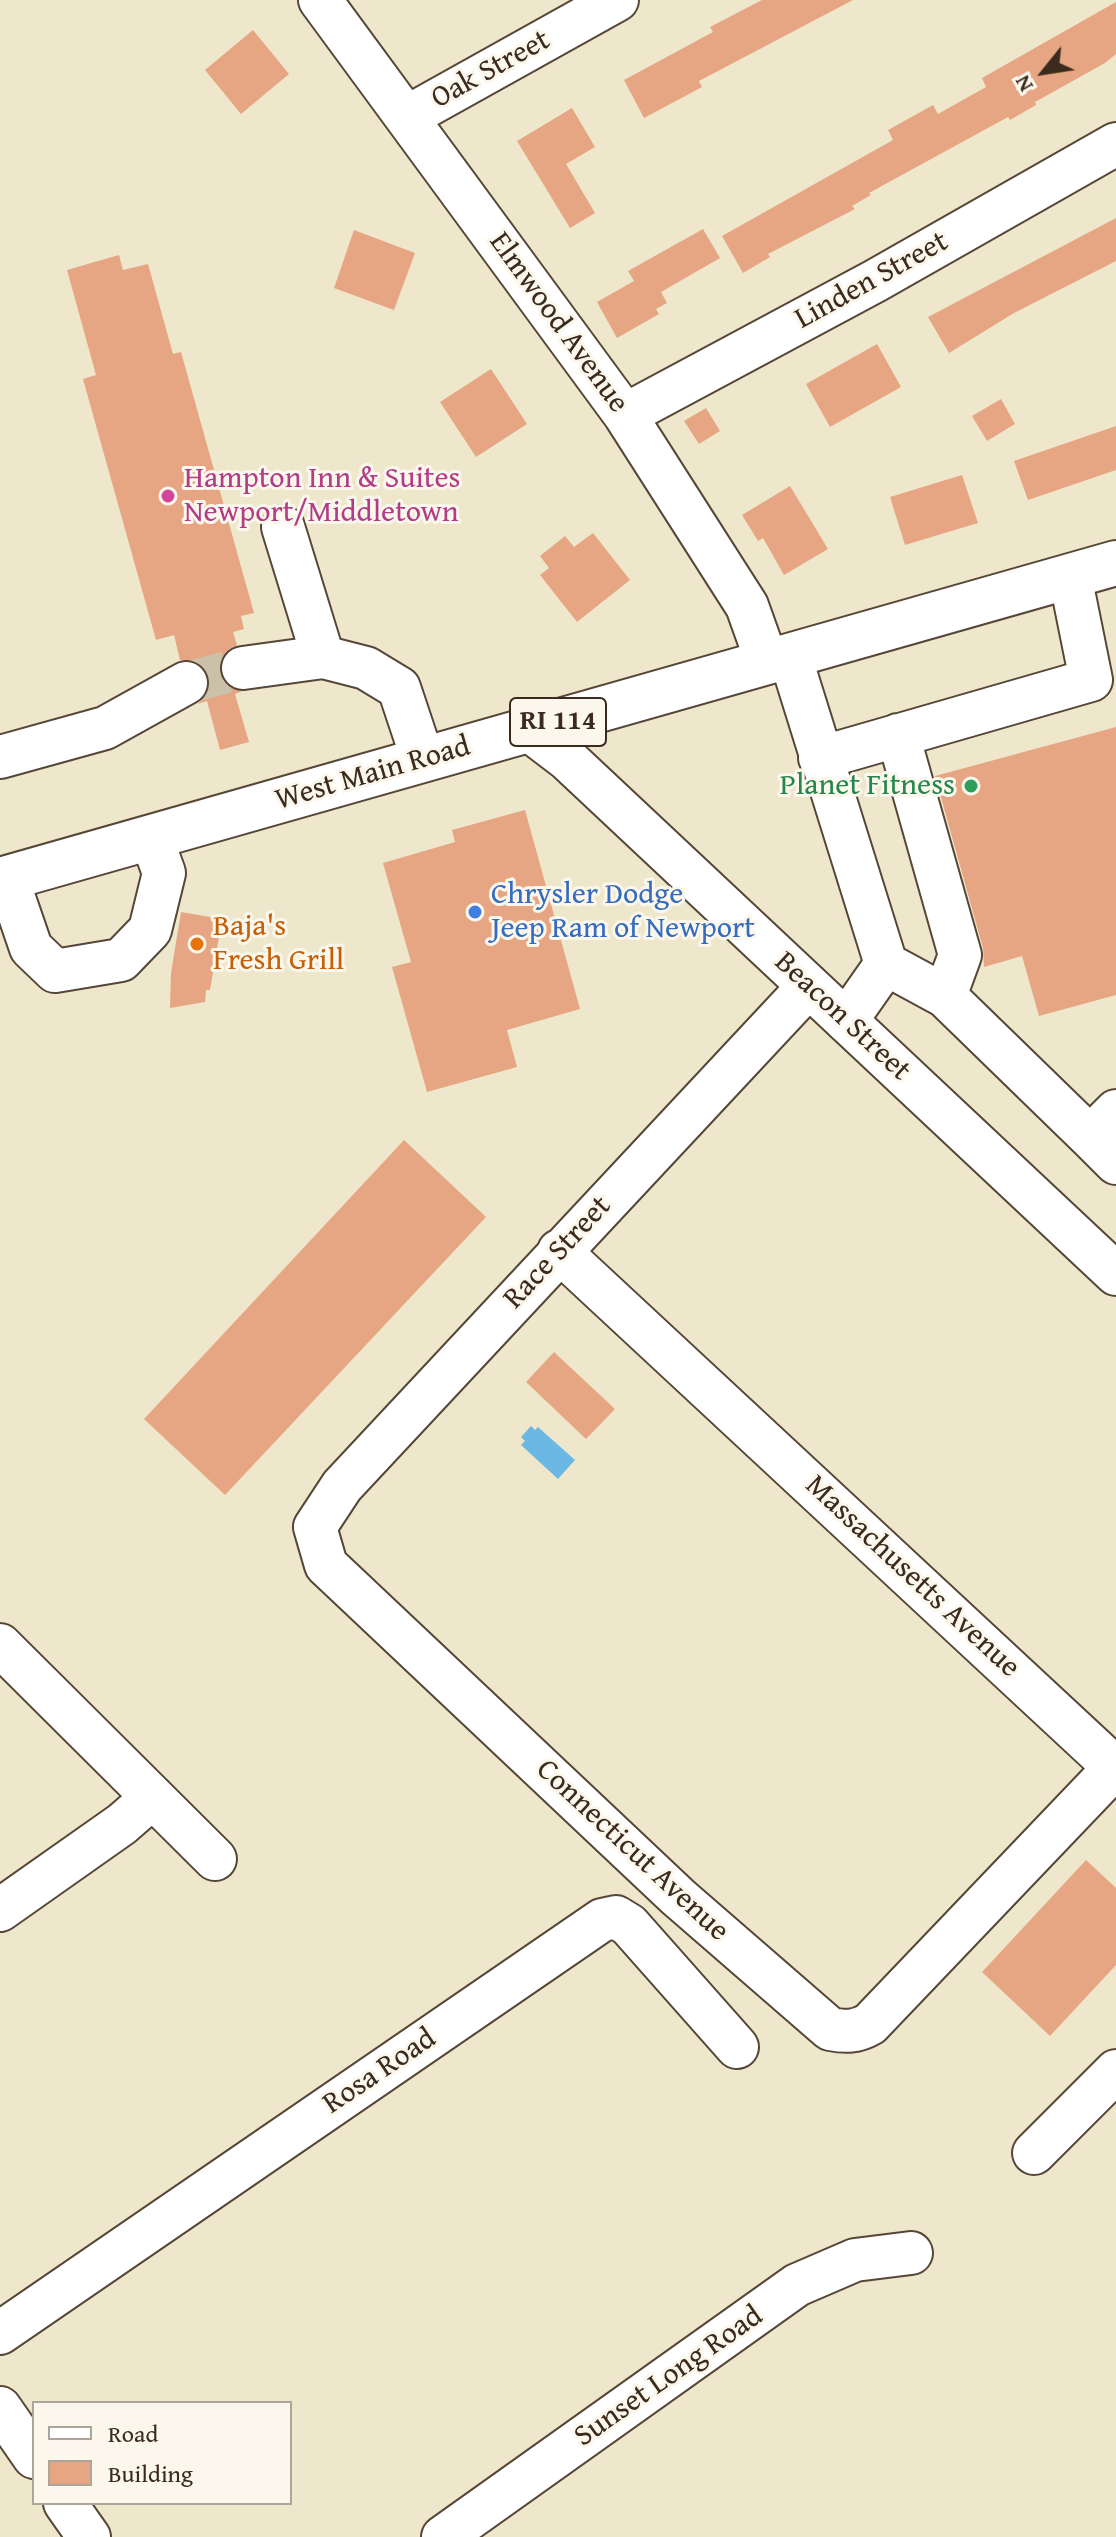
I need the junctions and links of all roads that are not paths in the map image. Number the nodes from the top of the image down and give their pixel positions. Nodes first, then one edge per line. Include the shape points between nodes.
1 (320, 0) edge
2 (617, 0) edge
3 (407, 117) junction
4 (1116, 144) edge
5 (625, 415) junction
6 (283, 527) dead end
7 (1116, 563) edge
8 (1070, 576) junction
9 (323, 657) junction
10 (779, 659) junction
11 (1101, 660) edge
12 (243, 668) tunnel mouth
13 (186, 683) tunnel mouth
14 (529, 730) junction
15 (898, 735) junction
16 (0, 757) edge
17 (820, 758) junction
18 (423, 760) junction
19 (151, 837) junction
20 (4, 879) edge
21 (886, 964) junction
22 (809, 986) junction
23 (945, 996) junction
24 (846, 1021) junction
25 (1107, 1137) edge
26 (559, 1251) junction
27 (1116, 1274) edge
28 (315, 1527) joint
29 (0, 1645) edge
30 (153, 1797) junction
31 (215, 1859) dead end
32 (0, 1910) edge
33 (973, 1916) joint
34 (737, 2047) dead end
35 (1116, 2071) edge
36 (1034, 2153) dead end
37 (911, 2253) dead end
38 (0, 2333) edge
39 (0, 2408) edge
40 (32, 2454) edge
41 (66, 2505) edge
42 (89, 2537) edge
43 (443, 2537) edge

1 - 3 street, Elmwood Avenue
2 - 3 street, Oak Street
3 - 5 street, Elmwood Avenue
4 - 5 street, Linden Street
5 - 10 street, Elmwood Avenue
6 - 9 street
7 - 8 main road, West Main Road / RI 114
8 - 10 main road, West Main Road / RI 114
8 - 11 street
9 - 12 street
9 - 18 street via 366,668 399,688
10 - 14 main road, West Main Road / RI 114
10 - 17 street, Elmwood Avenue
11 - 15 street via 1091,680
13 - 16 street via 105,728
14 - 18 main road, West Main Road / RI 114
14 - 22 street, Beacon Street via 567,759
15 - 17 street
15 - 23 street via 960,955
17 - 21 street, Elmwood Avenue
18 - 19 main road, West Main Road / RI 114
19 - 20 main road, West Main Road / RI 114
19 - 20 street via 164,873 161,887 150,930 121,960 55,971 31,948
21 - 23 street
21 - 24 street
22 - 24 street, Beacon Street
22 - 26 street, Race Street
23 - 25 street
24 - 27 street, Beacon Street
26 - 28 street, Race Street via 342,1486
26 - 33 street, Massachusetts Avenue via 1111,1764 1103,1780
28 - 33 street, Connecticut Avenue via 326,1565 342,1581 678,1897 830,2029 849,2032 870,2024
29 - 30 street
30 - 31 street
30 - 32 street
34 - 38 street, Rosa Road via 629,1925 616,1917 602,1920
35 - 36 street
37 - 43 street, Sunset Long Road via 855,2260 797,2285
39 - 40 street
41 - 42 street

